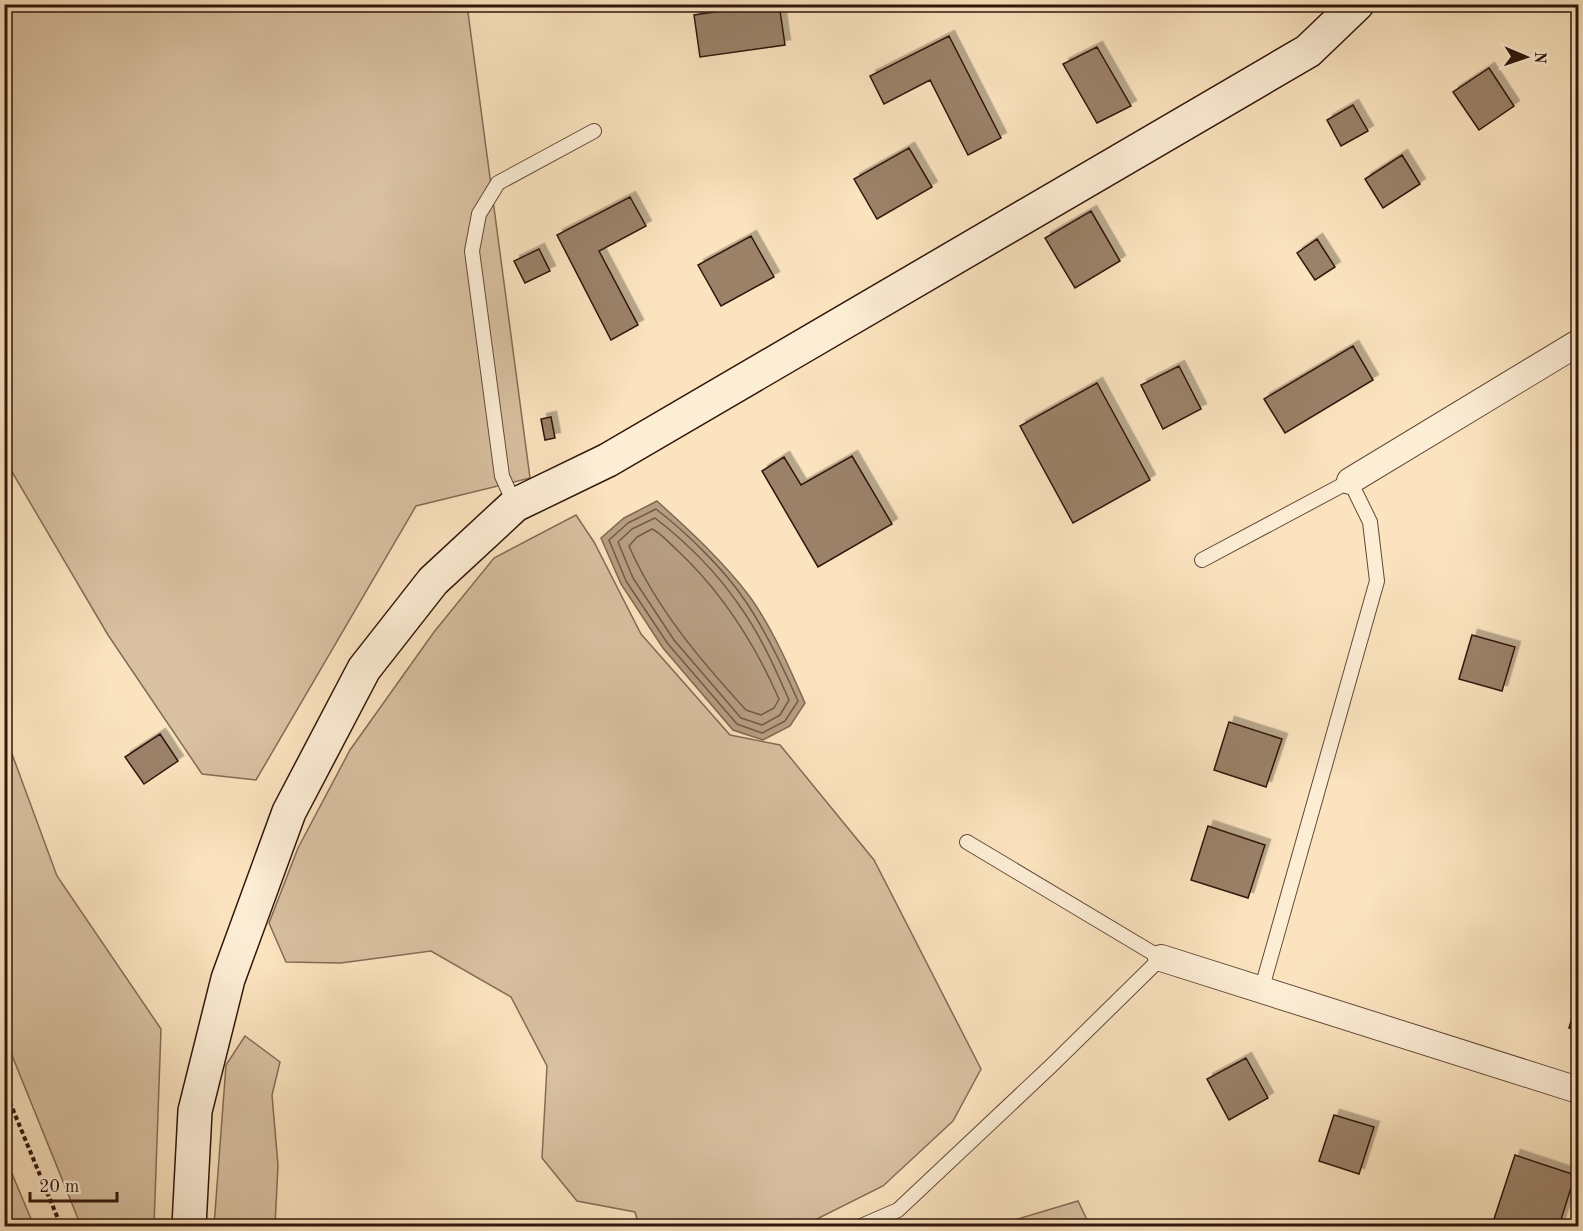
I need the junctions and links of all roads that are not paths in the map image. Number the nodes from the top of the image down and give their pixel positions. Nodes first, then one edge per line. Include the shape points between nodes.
1 (1357, 4) edge
2 (594, 131) dead end
3 (1578, 344) edge
4 (1350, 482) junction
5 (515, 505) junction
6 (1202, 560) dead end
7 (967, 842) dead end
8 (1161, 958) junction
9 (1261, 991) junction
10 (1578, 1090) edge
11 (189, 1227) edge
12 (861, 1227) edge

1 - 5 street via 1308,51 608,460
2 - 5 lane via 498,183 479,214 472,251 502,476
3 - 4 street
4 - 6 lane
4 - 9 lane via 1370,522 1377,581
5 - 11 street via 433,581 364,669 289,812 228,979 195,1111
7 - 8 lane
8 - 9 street
8 - 12 lane via 898,1210
9 - 10 street

